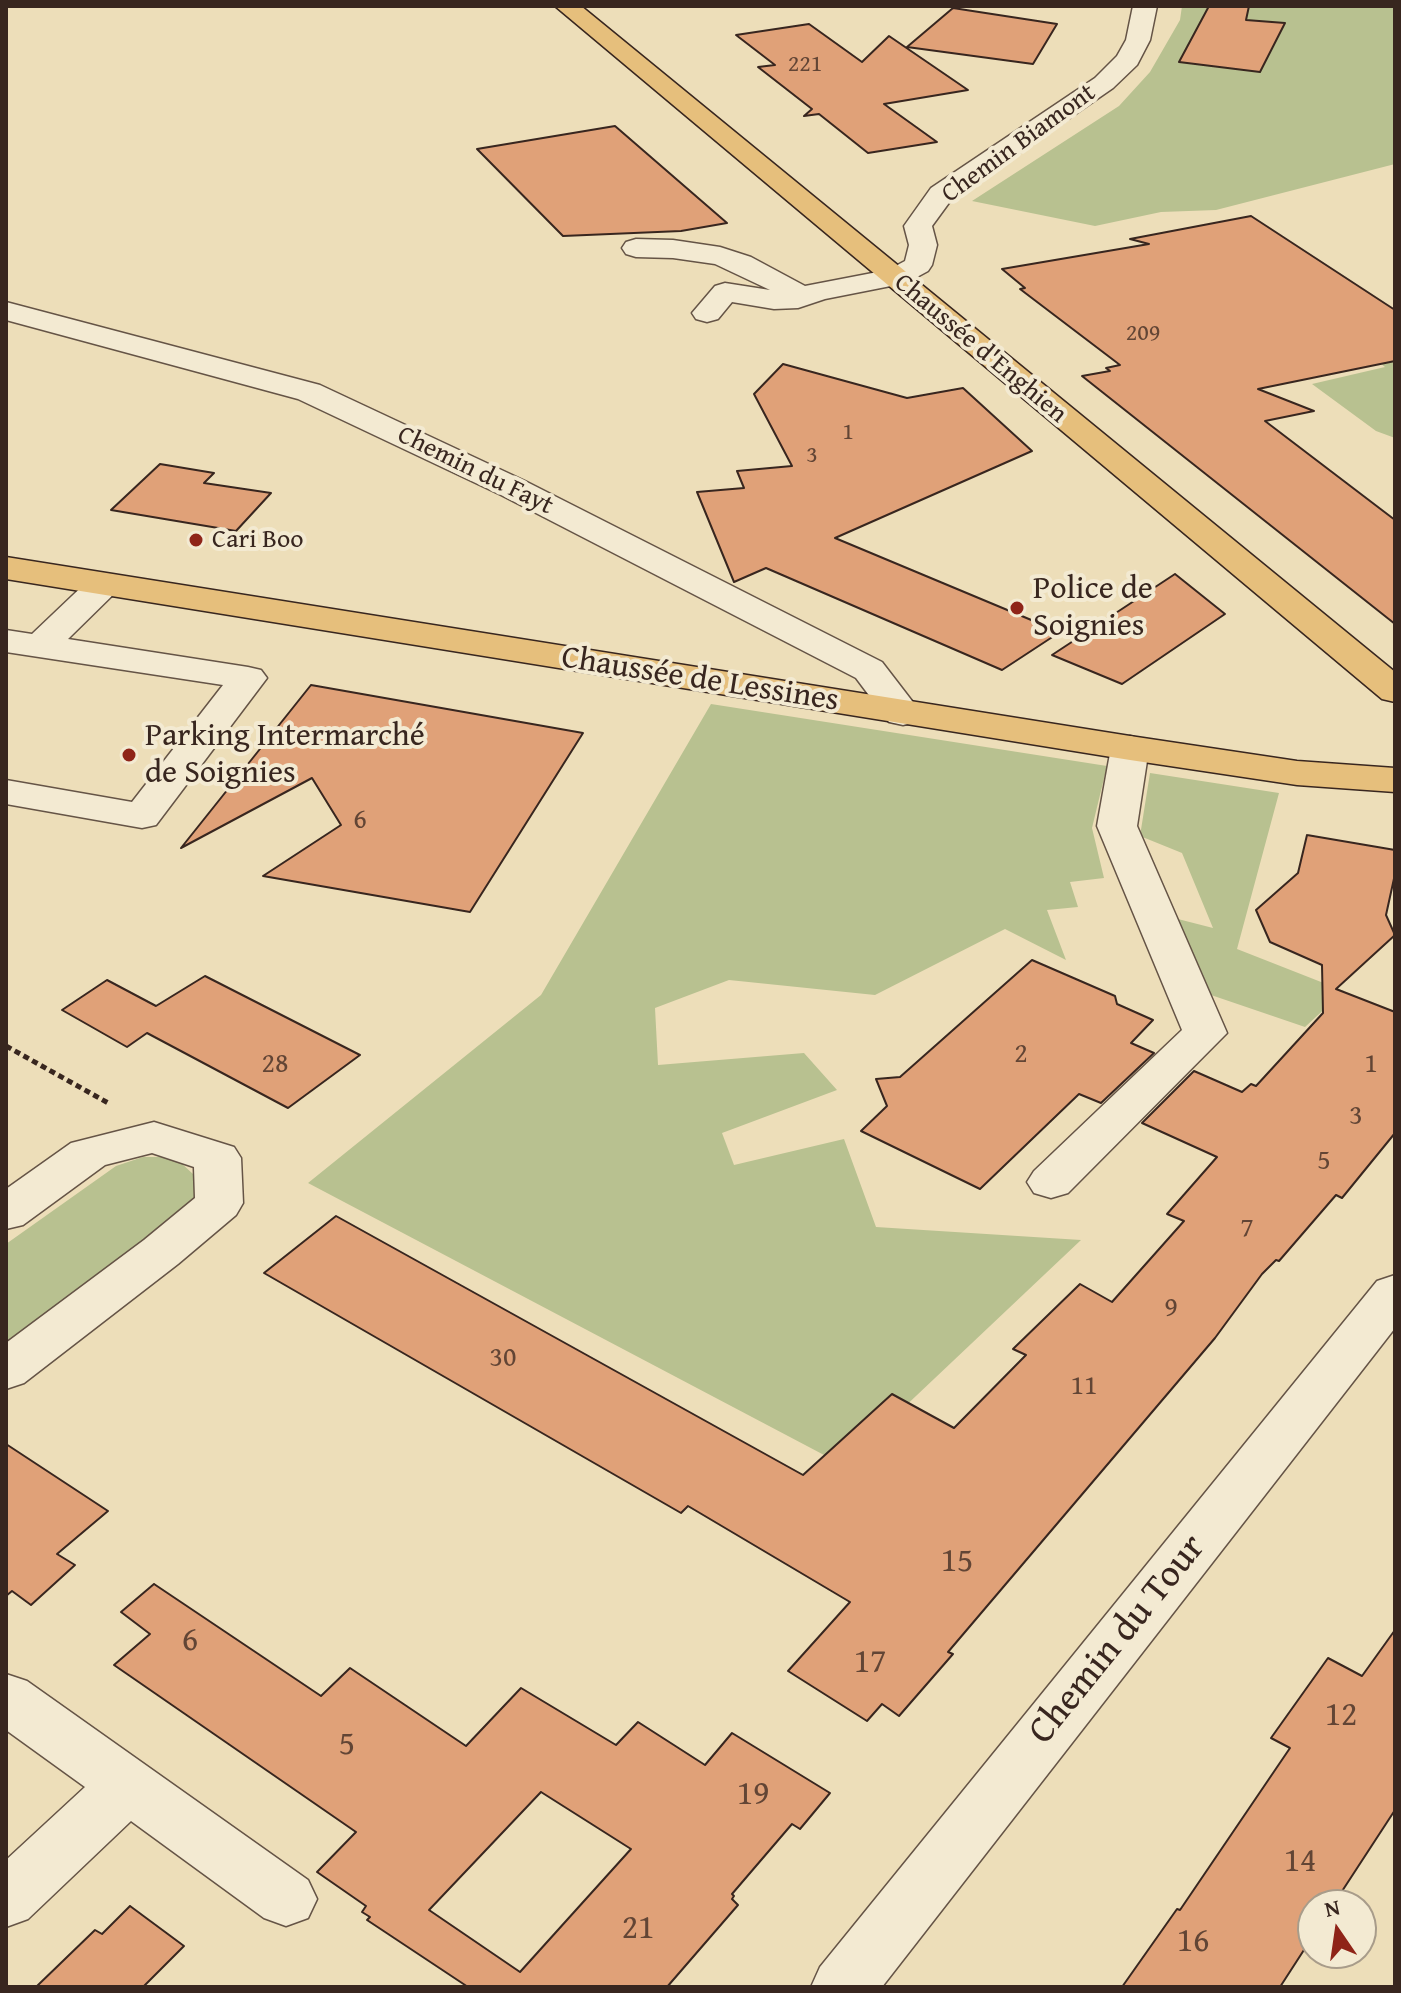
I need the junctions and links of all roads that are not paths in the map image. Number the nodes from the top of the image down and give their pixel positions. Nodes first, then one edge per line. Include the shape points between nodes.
1 (567, 6) edge
2 (1145, 6) edge
3 (636, 248) dead end
4 (896, 277) junction
5 (805, 296) junction
6 (6, 311) edge
7 (707, 313) dead end
8 (6, 568) edge
9 (105, 585) junction
10 (23, 643) edge
11 (1395, 691) edge
12 (903, 714) junction
13 (1130, 748) junction
14 (1395, 780) edge
15 (6, 792) edge
16 (1051, 1182) dead end
17 (6, 1213) edge
18 (1395, 1293) edge
19 (6, 1370) edge
20 (6, 1698) edge
21 (127, 1786) junction
22 (286, 1899) dead end
23 (6, 1900) edge
24 (843, 1987) edge

1 - 4 main road, Chaussée d'Enghien
2 - 4 street, Chemin Biamont via 1128,60 1104,83 941,194 918,226 923,245 918,265
3 - 5 street via 720,256
4 - 5 street
4 - 11 main road, Chaussée d'Enghien
5 - 7 street via 774,300 725,292
6 - 12 street, Chemin du Fayt via 309,392 513,488 869,670
8 - 9 main road, Chaussée de Lessines
9 - 10 street
9 - 12 main road, Chaussée de Lessines
10 - 15 street via 248,678 142,816
12 - 13 main road, Chaussée de Lessines
13 - 14 main road, Chaussée de Lessines via 1297,773
13 - 16 street via 1117,826 1205,1033
17 - 19 street via 88,1154 154,1137 217,1158 219,1203
18 - 24 street, Chemin du Tour
20 - 21 street
21 - 22 street
21 - 23 street

